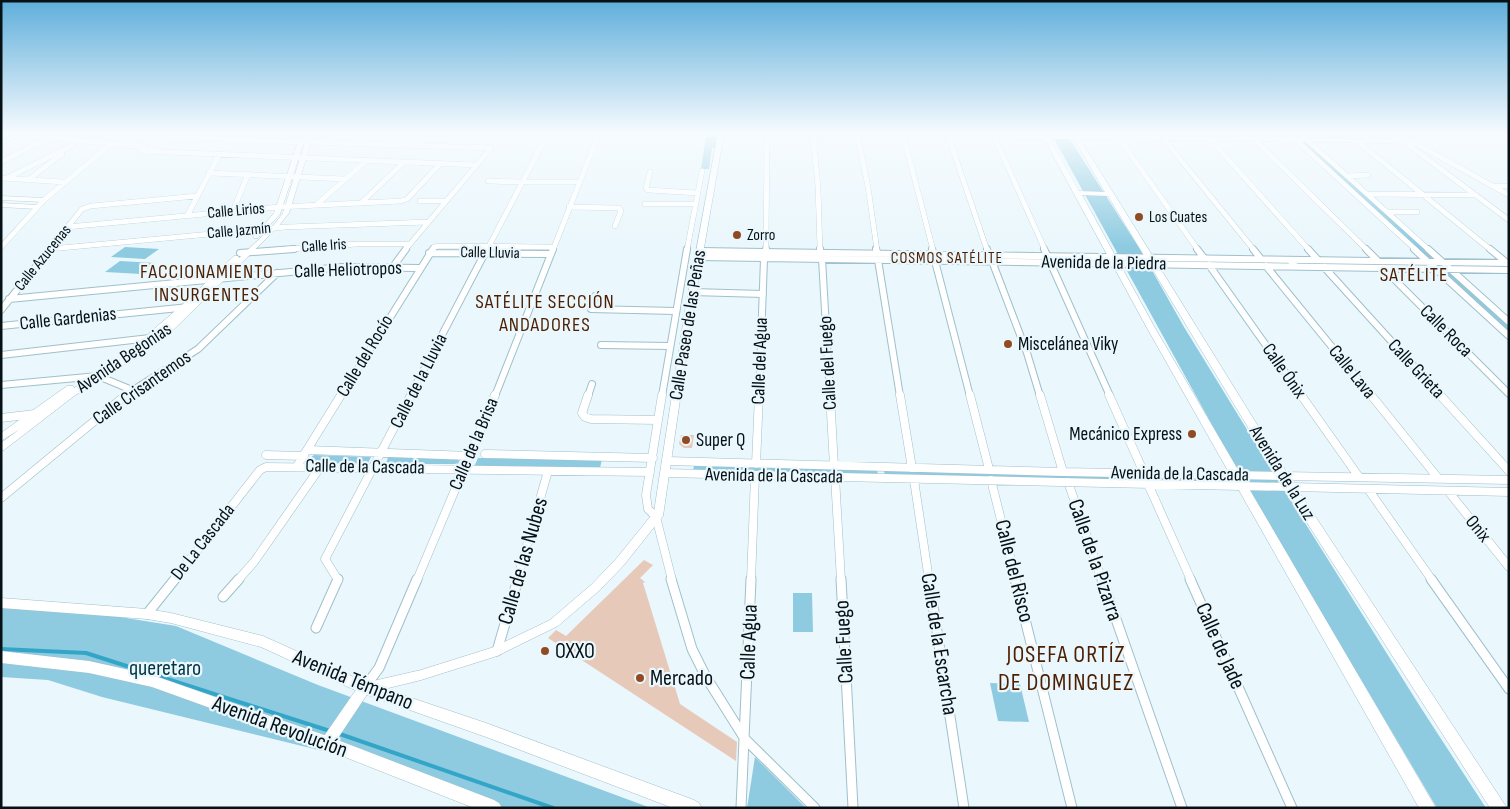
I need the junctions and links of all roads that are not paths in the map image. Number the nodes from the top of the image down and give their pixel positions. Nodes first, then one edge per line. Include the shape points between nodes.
1 (19, 171) edge
2 (40, 171) edge
3 (78, 171) edge
4 (294, 171) edge
5 (355, 171) edge
6 (395, 171) edge
7 (433, 171) edge
8 (473, 171) edge
9 (529, 171) edge
10 (584, 171) edge
11 (702, 171) dead end
12 (714, 171) edge
13 (767, 171) edge
14 (816, 171) edge
15 (865, 171) edge
16 (912, 171) edge
17 (960, 171) edge
18 (1010, 171) edge
19 (1066, 171) edge
20 (1096, 171) edge
21 (1142, 171) edge
22 (1190, 171) edge
23 (1238, 171) edge
24 (1286, 171) edge
25 (1329, 171) edge
26 (1341, 171) edge
27 (1395, 171) edge
28 (1447, 171) edge
29 (1467, 171) edge
30 (650, 172) dead end
31 (209, 173) joint
32 (248, 174) junction
33 (293, 175) junction
34 (1368, 175) dead end
35 (1347, 176) junction
36 (4, 178) edge
37 (345, 179) junction
38 (28, 180) junction
39 (488, 181) dead end
40 (64, 182) junction
41 (523, 182) junction
42 (579, 182) junction
43 (1493, 186) junction
44 (1509, 186) edge
45 (698, 193) junction
46 (1078, 193) junction
47 (1110, 194) junction
48 (1367, 194) junction
49 (1424, 194) junction
50 (1475, 195) junction
51 (1509, 195) edge
52 (197, 196) junction
53 (1, 198) edge
54 (44, 200) junction
55 (420, 201) dead end
56 (446, 201) junction
57 (361, 203) junction
58 (645, 204) dead end
59 (696, 204) junction
60 (1, 205) edge
61 (315, 205) junction
62 (37, 207) junction
63 (279, 207) junction
64 (288, 207) junction
65 (569, 207) junction
66 (233, 211) junction
67 (1387, 212) junction
68 (1417, 212) dead end
69 (187, 216) junction
70 (1509, 220) edge
71 (428, 222) junction
72 (615, 226) dead end
73 (67, 227) junction
74 (266, 228) junction
75 (275, 228) junction
76 (409, 244) junction
77 (435, 246) joint
78 (489, 246) junction
79 (1, 247) edge
80 (50, 249) junction
81 (552, 251) junction
82 (249, 252) junction
83 (240, 253) junction
84 (429, 253) junction
85 (485, 254) junction
86 (699, 254) junction
87 (765, 255) junction
88 (821, 256) junction
89 (878, 257) junction
90 (935, 258) junction
91 (991, 258) junction
92 (1204, 258) junction
93 (1049, 259) junction
94 (1261, 259) junction
95 (1289, 260) junction
96 (1318, 260) junction
97 (1115, 261) junction
98 (1152, 261) junction
99 (1378, 261) junction
100 (1428, 262) junction
101 (1442, 262) junction
102 (1508, 263) edge
103 (1209, 265) junction
104 (1266, 266) junction
105 (1296, 267) junction
106 (1324, 267) junction
107 (392, 268) junction
108 (419, 268) junction
109 (1383, 268) junction
110 (1437, 269) junction
111 (1451, 270) junction
112 (1509, 270) edge
113 (277, 273) junction
114 (213, 278) junction
115 (223, 278) junction
116 (692, 292) junction
117 (763, 294) junction
118 (595, 296) dead end
119 (9, 299) junction
120 (194, 306) junction
121 (185, 307) junction
122 (1, 310) edge
123 (675, 311) junction
124 (1509, 322) edge
125 (1, 326) edge
126 (1509, 336) edge
127 (150, 338) junction
128 (160, 338) junction
129 (600, 345) dead end
130 (670, 346) junction
131 (1, 355) edge
132 (88, 376) junction
133 (98, 376) junction
134 (592, 384) dead end
135 (1, 385) edge
136 (132, 390) junction
137 (1509, 394) edge
138 (32, 414) junction
139 (46, 414) junction
140 (1, 418) edge
141 (658, 420) junction
142 (1, 438) edge
143 (1, 448) edge
144 (382, 452) junction
145 (306, 453) junction
146 (485, 454) dead end
147 (266, 455) dead end
148 (470, 456) junction
149 (653, 458) junction
150 (668, 461) junction
151 (756, 464) junction
152 (297, 466) junction
153 (321, 466) junction
154 (834, 466) junction
155 (374, 467) junction
156 (881, 468) junction
157 (912, 468) junction
158 (464, 469) junction
159 (989, 469) junction
160 (260, 470) joint
161 (548, 470) junction
162 (1509, 471) edge
163 (650, 472) junction
164 (1063, 472) junction
165 (665, 473) junction
166 (1144, 473) junction
167 (1236, 474) junction
168 (755, 476) junction
169 (835, 477) junction
170 (1359, 477) junction
171 (883, 478) junction
172 (1438, 478) junction
173 (914, 480) junction
174 (991, 480) junction
175 (1509, 480) edge
176 (1283, 481) junction
177 (1068, 482) junction
178 (1148, 484) junction
179 (1242, 485) junction
180 (1368, 489) junction
181 (1448, 491) junction
182 (1509, 492) edge
183 (1, 498) edge
184 (656, 517) junction
185 (1509, 567) edge
186 (223, 597) dead end
187 (1, 602) edge
188 (147, 614) junction
189 (316, 628) dead end
190 (497, 651) junction
191 (1, 657) edge
192 (364, 688) junction
193 (1509, 689) edge
194 (330, 738) junction
195 (745, 739) junction
196 (494, 808) edge
197 (694, 808) edge
198 (740, 808) edge
199 (815, 808) edge
200 (853, 808) edge
201 (964, 808) edge
202 (1072, 808) edge
203 (1182, 808) edge
204 (1292, 808) edge
205 (1428, 808) edge
206 (1499, 808) edge

1 - 36 street
2 - 38 street
3 - 40 street
4 - 33 street, Avenida Begonias
5 - 37 street
6 - 57 street
7 - 57 street, Calle Lirios via 404,200
8 - 56 street
9 - 41 street, Calle de la Lluvia
10 - 42 street, Calle de la Brisa
11 - 45 street, Calle Paseo de las Peñas
12 - 86 street, Calle Paseo de las Peñas
13 - 87 street, Calle del Agua
14 - 88 street, Calle del Fuego
15 - 89 street
16 - 90 street
17 - 91 street
18 - 93 street
19 - 46 main road, Avenida de la Luz
20 - 47 main road, Avenida de la Luz
21 - 92 street
22 - 94 street
23 - 96 street
24 - 99 street
25 - 100 street
26 - 35 street
27 - 49 street
28 - 50 street
29 - 43 street
30 - 45 street via 648,190
31 - 32 street
31 - 52 street
32 - 33 street
32 - 66 street
33 - 37 street
33 - 63 street, Avenida Begonias
33 - 64 street, Avenida Begonias
34 - 35 street
35 - 48 street
36 - 38 street
37 - 61 street
38 - 40 street
39 - 41 street
40 - 54 street
41 - 42 street
41 - 78 street, Calle de la Lluvia
42 - 65 street, Calle de la Brisa
43 - 44 street
43 - 51 street
45 - 59 street, Calle Paseo de las Peñas
46 - 47 main road
46 - 97 main road, Avenida de la Luz
47 - 98 main road, Avenida de la Luz
48 - 49 street
48 - 67 street
49 - 50 street
49 - 102 street
50 - 70 street
52 - 69 street
52 - 73 street, Calle Azucenas via 85,207
53 - 54 street
54 - 62 street
55 - 56 street
56 - 71 street
57 - 61 street, Calle Lirios
58 - 59 street
59 - 123 street, Calle Paseo de las Peñas
60 - 62 street
61 - 64 street, Calle Lirios
62 - 79 street
63 - 64 street, Calle Lirios
63 - 66 street, Calle Lirios
63 - 74 street, Avenida Begonias
64 - 75 street, Avenida Begonias
65 - 72 street via 619,208
65 - 81 street, Calle de la Brisa
66 - 69 street, Calle Lirios
67 - 68 street
67 - 101 street
69 - 73 street, Calle Lirios
71 - 75 street, Calle Jazmín
71 - 76 street
73 - 80 street, Calle Azucenas
74 - 75 street, Calle Jazmín
74 - 80 street, Calle Jazmín
74 - 83 street, Avenida Begonias
75 - 82 street, Avenida Begonias
76 - 82 street, Calle Iris via 357,244
76 - 107 street
77 - 78 street, Calle Lluvia
77 - 84 street, Calle del Rocío
78 - 81 street, Calle Lluvia
78 - 85 street, Calle de la Lluvia
80 - 119 street, Calle Azucenas
81 - 85 street, Calle Lluvia
81 - 148 street, Calle de la Brisa
82 - 83 street, Calle Iris
82 - 115 street, Avenida Begonias
83 - 114 street, Avenida Begonias
84 - 85 street, Calle Lluvia
84 - 108 street, Calle del Rocío
85 - 144 street, Calle de la Lluvia
86 - 87 street, Avenida de la Piedra
86 - 116 street, Calle Paseo de las Peñas
87 - 88 street, Avenida de la Piedra
87 - 117 street, Calle del Agua
88 - 89 street, Avenida de la Piedra
88 - 154 street, Calle del Fuego
89 - 90 street, Avenida de la Piedra
89 - 157 street
90 - 91 street, Avenida de la Piedra
90 - 159 street
91 - 93 street, Avenida de la Piedra
91 - 164 street via 1027,352
92 - 94 street, Avenida de la Piedra
92 - 98 street, Avenida de la Piedra
93 - 97 street, Avenida de la Piedra
93 - 166 street
94 - 95 street, Avenida de la Piedra
95 - 96 street, Avenida de la Piedra
95 - 105 street
96 - 99 street, Avenida de la Piedra
97 - 98 street, Avenida de la Piedra
97 - 167 main road, Avenida de la Luz
98 - 103 street, Avenida de la Piedra
98 - 176 main road, Avenida de la Luz
99 - 100 street, Avenida de la Piedra
100 - 101 street, Avenida de la Piedra
100 - 110 street
101 - 102 street, Avenida de la Piedra
101 - 111 street
103 - 104 street, Avenida de la Piedra
103 - 170 street, Calle Ónix
104 - 105 street, Avenida de la Piedra
104 - 172 street, Calle Lava
105 - 106 street, Avenida de la Piedra
106 - 109 street, Avenida de la Piedra
106 - 162 street, Calle Grieta
107 - 108 street, Calle Heliotropos
107 - 113 street, Calle Heliotropos via 342,267
108 - 145 street, Calle del Rocío
109 - 110 street, Avenida de la Piedra
109 - 137 street, Calle Roca
110 - 111 street, Avenida de la Piedra
110 - 126 street
111 - 112 street, Avenida de la Piedra
111 - 124 street
113 - 115 street, Calle Heliotropos
113 - 136 street, Calle Crisantemos via 198,350
114 - 115 street, Calle Heliotropos
114 - 119 street, Calle Heliotropos
114 - 121 street, Avenida Begonias
115 - 120 street, Avenida Begonias
116 - 117 street
116 - 150 street, Calle Paseo de las Peñas
117 - 151 street, Calle del Agua
118 - 123 street via 591,309
119 - 122 street, Calle Azucenas
120 - 121 street, Calle Gardenias
120 - 128 street, Avenida Begonias
121 - 125 street, Calle Gardenias
121 - 127 street, Avenida Begonias
123 - 130 street, Calle Paseo de las Peñas
127 - 128 street
127 - 131 street
127 - 132 street, Avenida Begonias
128 - 133 street, Avenida Begonias
129 - 130 street
130 - 141 street, Calle Paseo de las Peñas
132 - 133 street
132 - 135 street
132 - 138 street, Avenida Begonias
133 - 136 street
133 - 139 street, Avenida Begonias
134 - 141 street via 582,413 585,417
136 - 183 street, Calle Crisantemos
138 - 139 street
138 - 140 street
138 - 142 street, Avenida Begonias
139 - 143 street, Avenida Begonias
141 - 149 street, Calle Paseo de las Peñas
144 - 145 street, Calle de la Cascada
144 - 148 street, Calle de la Cascada
144 - 155 street, Calle de la Lluvia
145 - 147 street, Calle de la Cascada
145 - 152 street, Calle del Rocío
146 - 149 street
148 - 158 street, Calle de la Brisa
149 - 163 street, Calle Paseo de las Peñas
150 - 151 street, Avenida de la Cascada
150 - 165 street, Calle Paseo de las Peñas
151 - 154 street, Avenida de la Cascada
152 - 153 street, Calle de la Cascada
152 - 160 street, Calle de la Cascada
153 - 155 street, Calle de la Cascada
153 - 186 street via 254,562
154 - 156 street, Avenida de la Cascada
155 - 158 street, Calle de la Cascada
155 - 189 street, Calle de la Lluvia via 325,559 338,579
156 - 157 street, Avenida de la Cascada
156 - 171 street
157 - 159 street, Avenida de la Cascada
158 - 161 street, Calle de la Cascada
158 - 192 street, Calle de la Brisa via 379,668
159 - 164 street, Avenida de la Cascada
160 - 188 street, De La Cascada
161 - 163 street, Calle de la Cascada
161 - 190 street, Calle de las Nubes
163 - 184 street, Calle Paseo de las Peñas via 646,498 648,509
164 - 166 street, Avenida de la Cascada
165 - 168 street, Avenida de la Cascada
165 - 184 street, Calle Paseo de las Peñas via 661,508
166 - 167 street, Avenida de la Cascada
167 - 176 street, Avenida de la Cascada via 1262,475
167 - 179 main road, Avenida de la Luz
168 - 169 street, Avenida de la Cascada
168 - 195 street, Calle Agua
169 - 171 street, Avenida de la Cascada
169 - 200 street, Calle Fuego
170 - 172 street, Avenida de la Cascada
170 - 176 street, Avenida de la Cascada
171 - 173 street, Avenida de la Cascada
172 - 175 street, Avenida de la Cascada
173 - 174 street, Avenida de la Cascada
173 - 201 street, Calle de la Escarcha
174 - 177 street, Avenida de la Cascada
174 - 202 street, Calle del Risco
176 - 179 street, Avenida de la Cascada via 1269,487
176 - 180 street, Avenida de la Cascada
176 - 206 main road, Avenida de la Luz
177 - 178 street, Avenida de la Cascada
177 - 203 street, Calle de la Pizarra
178 - 179 street, Avenida de la Cascada
178 - 204 street, Calle de Jade
179 - 205 main road, Avenida de la Luz
180 - 181 street, Avenida de la Cascada
180 - 193 street
181 - 182 street, Avenida de la Cascada
181 - 185 street, Onix
184 - 190 street, Calle Paseo de las Peñas via 620,562 569,611 554,623
184 - 195 street via 692,649
187 - 188 main road, Avenida Témpano
188 - 192 main road, Avenida Témpano via 263,642
190 - 192 street, Calle Paseo de las Peñas via 421,675
191 - 194 main road, Avenida Revolución via 88,667 152,680
192 - 194 street, Calle de la Brisa
192 - 197 main road, Avenida Témpano
194 - 196 main road, Avenida Revolución
195 - 198 street, Calle Agua
195 - 199 street

